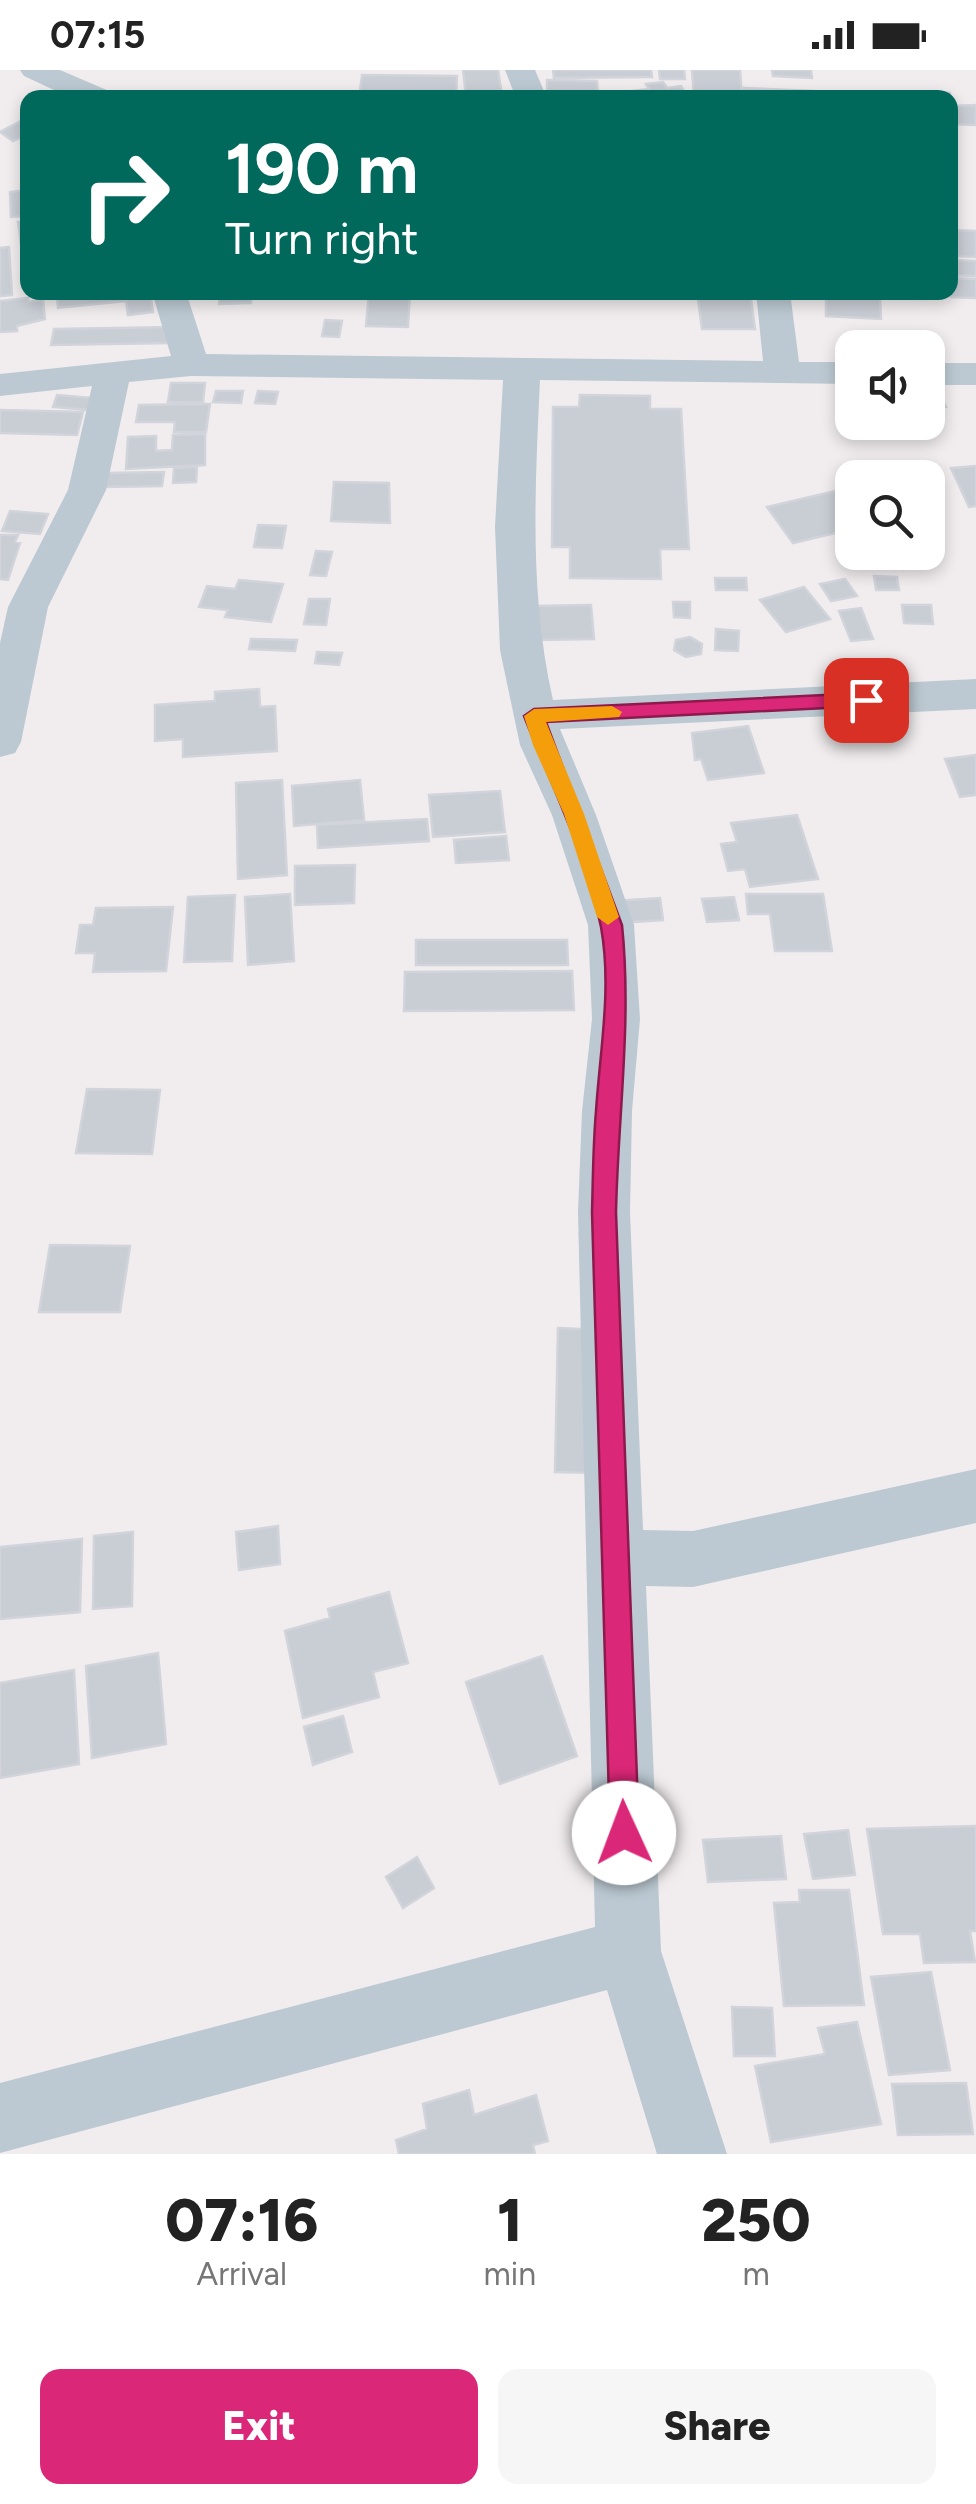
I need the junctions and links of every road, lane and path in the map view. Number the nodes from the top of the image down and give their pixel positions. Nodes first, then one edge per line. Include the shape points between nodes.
1 (36, 70) edge
2 (80, 90) edge
3 (171, 300) edge
4 (774, 300) edge
5 (191, 364) junction
6 (522, 370) junction
7 (782, 373) junction
8 (113, 374) junction
9 (835, 374) edge
10 (945, 374) edge
11 (976, 374) edge
12 (0, 385) edge
13 (14, 607) edge
14 (976, 694) edge
15 (534, 716) junction
16 (0, 742) edge
17 (976, 1496) edge
18 (615, 1557) junction
19 (628, 1951) junction
20 (0, 2118) edge
21 (692, 2154) edge

1 - 2 street
3 - 5 street
4 - 7 street
5 - 6 street
5 - 8 street
6 - 7 street
6 - 15 street via 514,527 521,650
7 - 9 street
8 - 12 street
8 - 13 street via 87,490
10 - 11 street
13 - 16 street
14 - 15 street
15 - 18 street via 611,925 616,1019 604,1212
17 - 18 street via 693,1559
18 - 19 street
19 - 20 street
19 - 21 street

